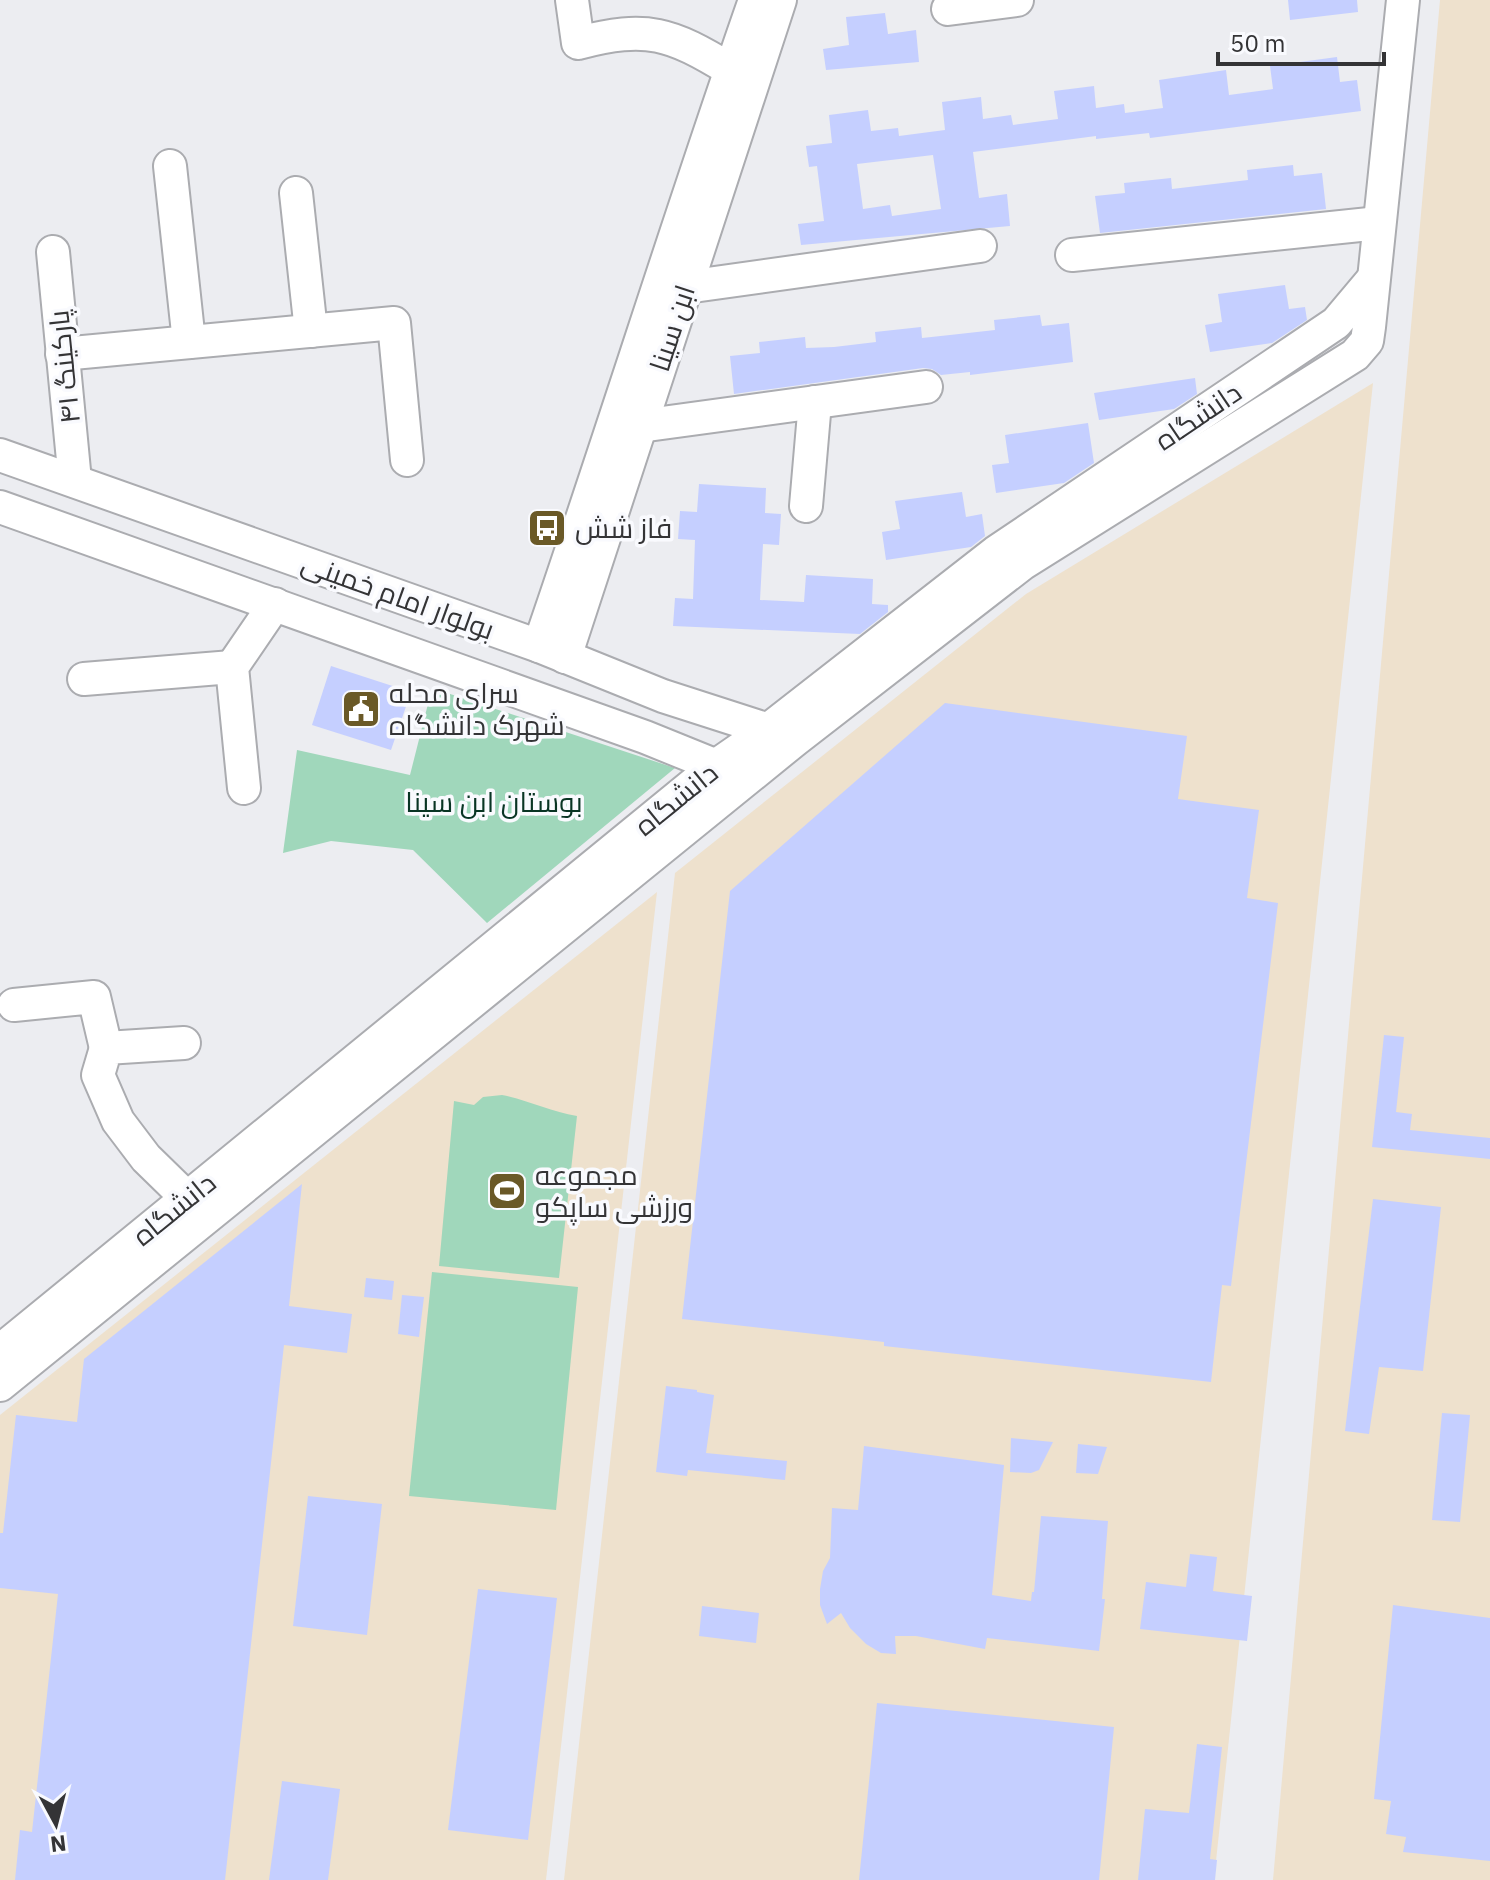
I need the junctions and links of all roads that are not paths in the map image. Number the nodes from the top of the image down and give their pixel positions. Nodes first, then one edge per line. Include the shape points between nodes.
1 (572, 0) edge
2 (755, 0) edge
3 (780, 0) edge
4 (1017, 0) edge
5 (1403, 0) edge
6 (948, 9) dead end
7 (731, 70) junction
8 (170, 166) dead end
9 (296, 193) dead end
10 (1379, 223) junction
11 (980, 246) dead end
12 (53, 252) dead end
13 (1072, 255) dead end
14 (1373, 279) junction
15 (686, 287) junction
16 (311, 331) junction
17 (189, 342) junction
18 (62, 354) junction
19 (926, 387) dead end
20 (815, 402) junction
21 (640, 426) junction
22 (0, 455) edge
23 (407, 460) dead end
24 (75, 481) junction
25 (806, 506) dead end
26 (0, 507) edge
27 (275, 604) junction
28 (552, 652) junction
29 (232, 667) junction
30 (84, 679) dead end
31 (782, 735) junction
32 (717, 765) junction
33 (747, 779) junction
34 (244, 788) dead end
35 (14, 1005) dead end
36 (184, 1043) dead end
37 (106, 1048) junction
38 (187, 1198) junction
39 (0, 1351) edge
40 (0, 1385) edge

1 - 7 street via 578,43 616,33 650,32 690,45
2 - 7 street, ابن سینا
3 - 15 street, ابن سینا
4 - 6 street
5 - 10 street
7 - 28 street, ابن سینا via 612,435
8 - 17 street
9 - 16 street
10 - 13 street
10 - 14 street
11 - 15 street
12 - 18 street, پارکینگ ۴۱
14 - 31 street, دانشگاه via 1336,323 996,552
14 - 31 street, دانشگاه via 1367,341 1355,355 1022,564
15 - 21 street, ابن سینا
16 - 17 street
16 - 23 street via 394,323
17 - 18 street
18 - 24 street, پارکینگ ۴۱
19 - 20 street
20 - 21 street
20 - 25 street
21 - 28 street, ابن سینا
22 - 24 street, بولوار امام خمینی
24 - 28 street, بولوار امام خمینی
26 - 27 street, بولوار امام خمینی
27 - 29 street
27 - 32 street, بولوار امام خمینی
28 - 31 street, بولوار امام خمینی
29 - 30 street
29 - 34 street
31 - 32 street, دانشگاه
31 - 33 street, دانشگاه
32 - 33 street, بولوار امام خمینی
32 - 38 street, دانشگاه
33 - 40 street, دانشگاه
35 - 37 street via 94,997
36 - 37 street
37 - 38 street via 98,1075 118,1121
38 - 39 street, دانشگاه

